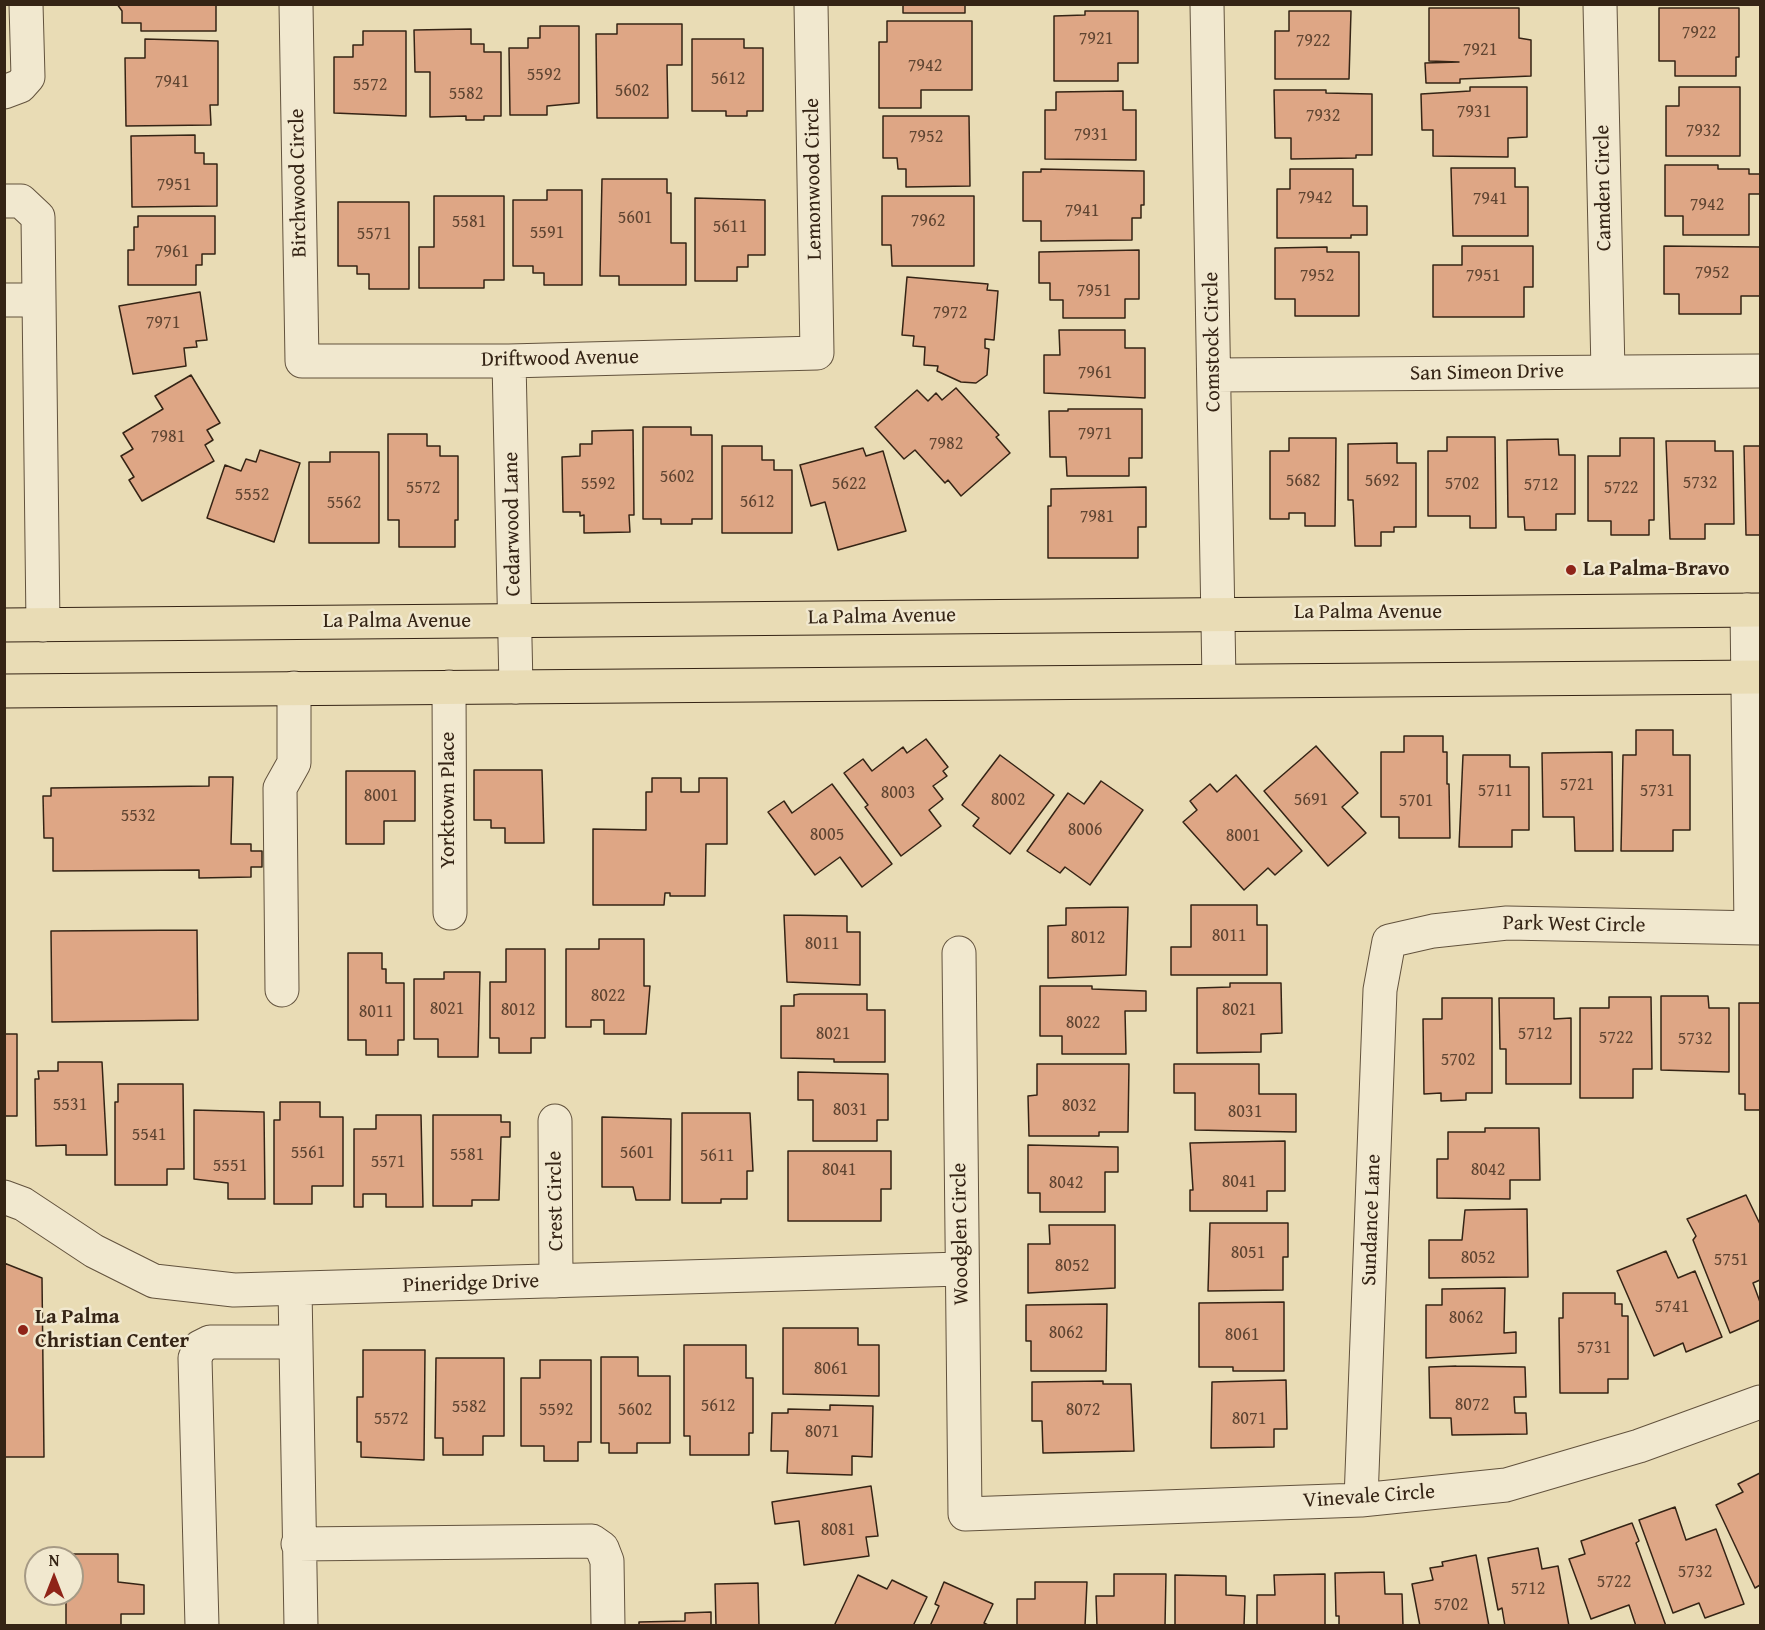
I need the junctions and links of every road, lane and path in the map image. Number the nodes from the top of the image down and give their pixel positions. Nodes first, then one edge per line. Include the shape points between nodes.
1 (26, 4) edge
2 (296, 4) edge
3 (811, 4) edge
4 (1207, 4) edge
5 (1600, 4) edge
6 (4, 92) edge
7 (4, 201) edge
8 (4, 300) edge
9 (39, 300) junction
10 (817, 353) joint
11 (302, 361) joint
12 (509, 361) junction
13 (1761, 371) edge
14 (1608, 372) junction
15 (1214, 375) junction
16 (1754, 610) edge
17 (1218, 614) junction
18 (516, 621) junction
19 (4, 625) edge
20 (44, 625) junction
21 (1754, 677) edge
22 (1219, 680) junction
23 (448, 687) junction
24 (516, 687) junction
25 (294, 688) junction
26 (4, 692) edge
27 (450, 913) dead end
28 (1756, 928) edge
29 (1389, 940) joint
30 (959, 953) dead end
31 (282, 990) dead end
32 (555, 1121) dead end
33 (4, 1197) edge
34 (961, 1269) junction
35 (556, 1281) junction
36 (295, 1289) junction
37 (296, 1342) junction
38 (1761, 1402) edge
39 (1361, 1500) junction
40 (965, 1514) joint
41 (298, 1544) junction
42 (202, 1626) edge
43 (301, 1626) edge
44 (608, 1626) edge

1 - 6 street via 28,77 20,86
2 - 11 street, Birchwood Circle
3 - 10 street, Lemonwood Circle
4 - 15 street, Comstock Circle
5 - 14 street, Camden Circle
7 - 9 street via 21,201 38,217
8 - 9 street
9 - 20 street
10 - 12 street, Driftwood Avenue
11 - 12 street, Driftwood Avenue
12 - 18 street, Cedarwood Lane
13 - 14 street, San Simeon Drive
14 - 15 street, San Simeon Drive
15 - 17 street, Comstock Circle
16 - 17 main road, La Palma Avenue
16 - 21 street
17 - 18 main road, La Palma Avenue
17 - 22 street, Comstock Circle
18 - 20 main road, La Palma Avenue
18 - 24 street, Cedarwood Lane
19 - 20 main road, La Palma Avenue
21 - 22 main road
21 - 28 street
22 - 24 main road
23 - 24 main road
23 - 25 main road
23 - 27 street, Yorktown Place
25 - 26 main road
25 - 31 street via 294,763 280,788
28 - 29 street, Park West Circle via 1507,923
29 - 39 street, Sundance Lane via 1380,990
30 - 34 street, Woodglen Circle
32 - 35 street, Crest Circle
33 - 36 street, Pineridge Drive via 23,1204 94,1251 154,1281 234,1290
34 - 35 street, Pineridge Drive
34 - 40 street, Woodglen Circle
35 - 36 street, Pineridge Drive
36 - 37 street
37 - 41 street
37 - 42 street via 210,1342 200,1347 195,1358
38 - 39 street, Vinevale Circle via 1639,1446 1506,1485
39 - 40 street, Vinevale Circle
41 - 43 street
41 - 44 street via 592,1542 602,1548 608,1561

